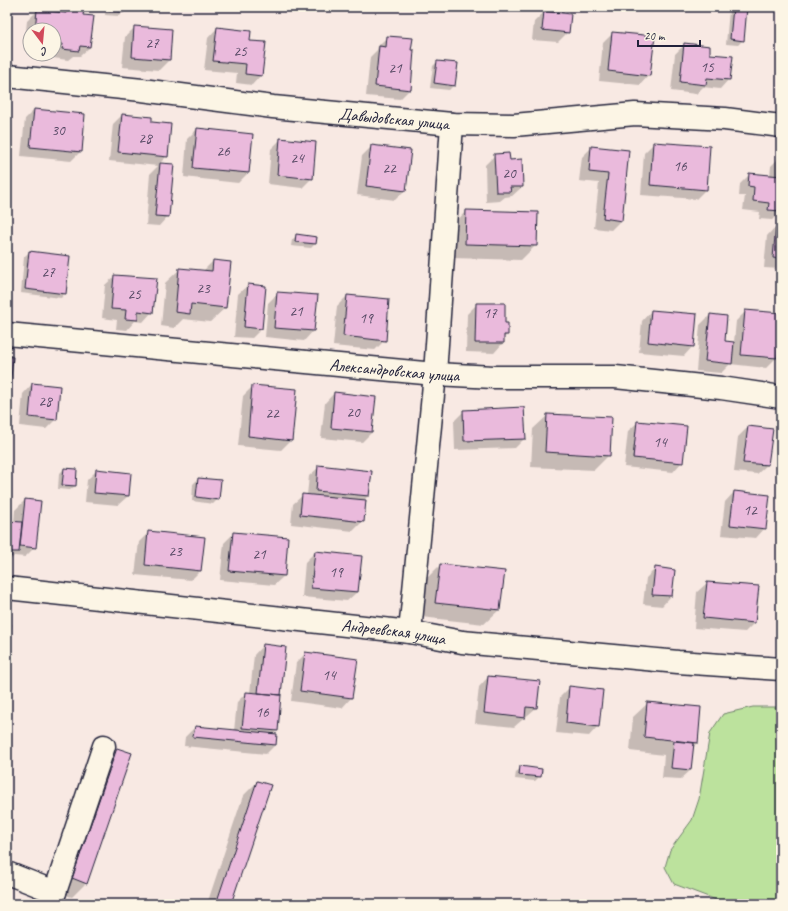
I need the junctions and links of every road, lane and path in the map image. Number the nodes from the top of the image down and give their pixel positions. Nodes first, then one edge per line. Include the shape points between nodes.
1 (7, 76) edge
2 (452, 124) junction
3 (781, 126) edge
4 (7, 334) edge
5 (435, 374) junction
6 (781, 397) edge
7 (7, 588) edge
8 (410, 632) junction
9 (781, 669) edge
10 (104, 746) dead end
11 (7, 873) edge
12 (53, 898) edge

1 - 2 street, Давыдовская улица via 273,107
2 - 3 street, Давыдовская улица via 514,125 635,114 725,119
2 - 5 street
4 - 5 street, Александровская улица
5 - 6 street, Александровская улица via 494,377 615,377
5 - 8 street
7 - 8 street, Андреевская улица
8 - 9 street, Андреевская улица via 462,642
10 - 12 street
11 - 12 street

